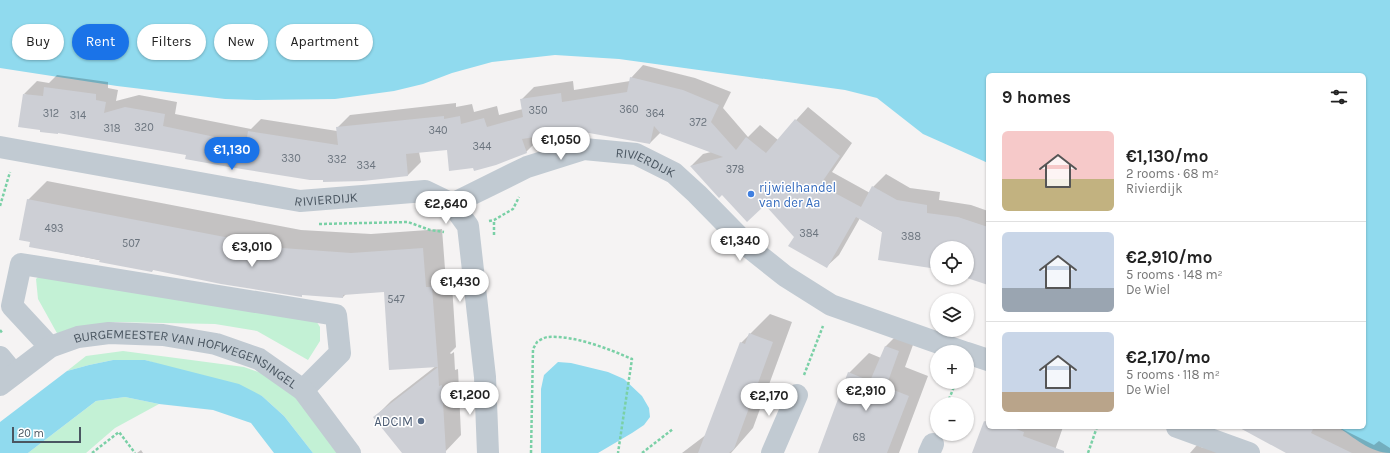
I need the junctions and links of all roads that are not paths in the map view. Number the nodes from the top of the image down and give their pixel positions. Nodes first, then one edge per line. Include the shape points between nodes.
1 (0, 147) edge
2 (452, 204) junction
3 (944, 345) edge
4 (50, 347) junction
5 (974, 355) edge
6 (0, 357) edge
7 (986, 359) edge
8 (7, 379) edge
9 (303, 390) junction
10 (797, 394) road end
11 (1182, 429) edge
12 (350, 453) edge
13 (488, 453) edge
14 (772, 453) edge
15 (1248, 453) edge

1 - 2 street, RIVIERDIJK via 300,201 425,191
2 - 3 street, RIVIERDIJK via 527,167 584,149 636,154 674,173 751,249 785,276 831,305
2 - 13 street via 468,226 485,377
4 - 8 street, BURGEMEESTER VAN HOFWEGENSINGEL
4 - 9 street, BURGEMEESTER VAN HOFWEGENSINGEL via 78,337 108,333 163,335 216,344 259,359
4 - 9 street via 12,306 21,264 336,315 340,353
5 - 7 street
6 - 8 street
9 - 12 street, BURGEMEESTER VAN HOFWEGENSINGEL
10 - 14 street
11 - 15 street

